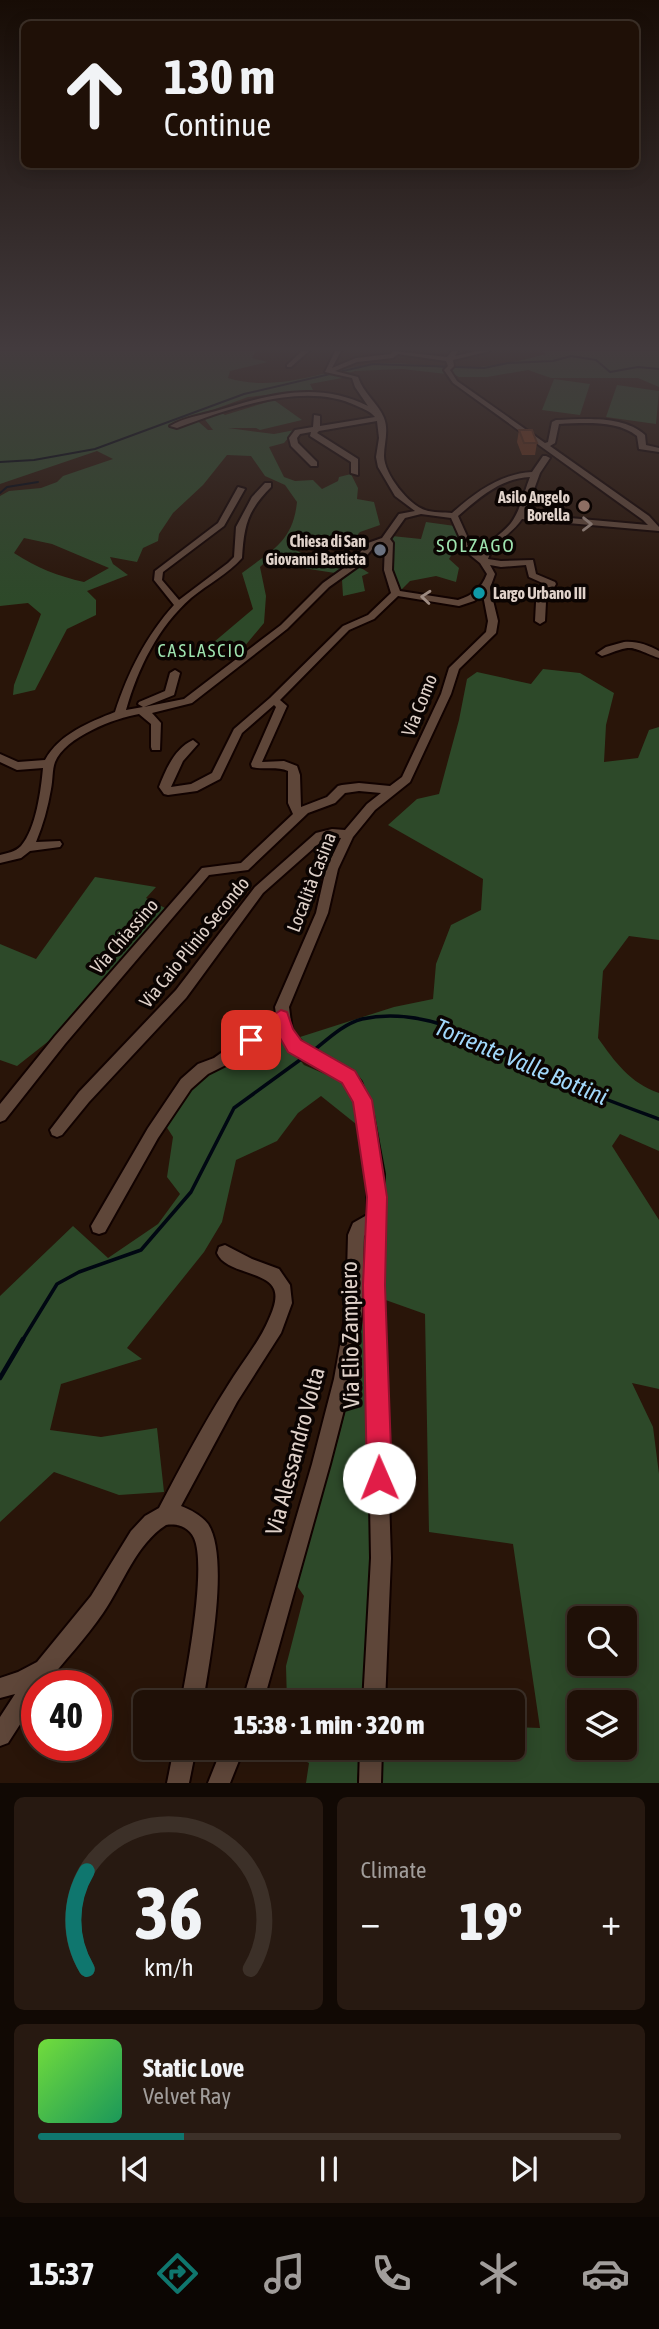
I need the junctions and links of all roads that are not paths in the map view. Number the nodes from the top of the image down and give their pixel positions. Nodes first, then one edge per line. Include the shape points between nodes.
1 (296, 434) edge
2 (314, 434) edge
3 (382, 434) edge
4 (527, 434) edge
5 (553, 434) edge
6 (640, 434) edge
7 (544, 446) junction
8 (659, 450) edge
9 (546, 458) junction
10 (561, 459) junction
11 (314, 464) dead end
12 (576, 466) joint
13 (355, 473) dead end
14 (535, 474) junction
15 (268, 485) dead end
16 (241, 489) dead end
17 (421, 512) junction
18 (454, 516) junction
19 (520, 516) junction
20 (657, 529) edge
21 (386, 540) junction
22 (483, 561) junction
23 (486, 588) junction
24 (397, 593) junction
25 (179, 605) junction
26 (540, 621) dead end
27 (602, 653) dead end
28 (659, 654) edge
29 (175, 673) dead end
30 (274, 700) junction
31 (135, 710) junction
32 (120, 714) junction
33 (192, 744) dead end
34 (156, 747) dead end
35 (0, 758) edge
36 (49, 764) junction
37 (391, 790) junction
38 (299, 814) junction
39 (348, 835) junction
40 (56, 844) dead end
41 (27, 847) junction
42 (0, 859) edge
43 (281, 1017) junction
44 (0, 1115) edge
45 (57, 1130) dead end
46 (377, 1218) junction
47 (99, 1226) dead end
48 (225, 1253) dead end
49 (166, 1514) junction
50 (44, 1669) junction
51 (0, 1688) edge
52 (194, 1690) edge
53 (256, 1690) edge
54 (374, 1690) edge
55 (0, 1735) edge
56 (183, 1760) edge
57 (228, 1760) edge
58 (371, 1760) edge
59 (178, 1783) edge
60 (219, 1783) edge
61 (370, 1783) edge

1 - 11 street via 294,444
2 - 13 street via 356,462
3 - 17 street via 382,467 401,499
4 - 7 street
5 - 7 street via 551,443
6 - 8 street via 642,447
7 - 9 street
7 - 10 street
9 - 10 street via 550,462
9 - 14 street
10 - 12 street
10 - 14 street
12 - 20 street
14 - 18 street via 517,474 477,494
14 - 19 street
15 - 25 street via 248,509 239,531 238,558
16 - 25 street via 221,524 159,571 158,580
17 - 18 street
17 - 21 street via 402,516
18 - 22 street via 463,546
19 -> 20 street
19 - 22 street via 486,551
21 - 24 street via 388,570
21 - 31 street via 371,545 284,626 188,701
22 - 23 street, Via Como via 491,577
22 - 26 street via 530,562 532,575 552,584 541,602
23 -> 24 street via 455,603
23 - 37 street, Via Como via 494,621 491,633 454,668 412,768
24 - 30 street via 371,617 332,640
25 - 32 street via 136,665
27 - 28 street via 631,643
29 - 32 street via 170,692
30 - 33 street via 238,731 216,776 193,788 168,791 165,788 175,762
30 - 38 street, Località Casina via 282,706 256,764 293,769 293,800
31 - 32 street
31 - 34 street via 156,723
32 - 36 street via 90,726 64,744
35 - 36 street via 17,766
36 - 41 street via 44,799
37 - 38 street, Località Casina via 349,787
37 - 39 street, Località Casina
38 - 44 street, Via Chiassino via 244,867 206,872
39 - 43 street, Località Casina
39 - 45 street, Via Caio Plinio Secondo via 320,836 259,890 181,994
40 - 41 street
41 - 42 street
43 - 46 street, Via Elio Zampiero via 295,1046 348,1077 363,1100 376,1174
43 - 47 street via 186,1084
46 - 53 street, Via Alessandro Volta via 356,1235 354,1312 343,1379
46 - 54 street, Via Elio Zampiero via 374,1285 381,1558
48 - 49 street via 273,1275 282,1285 284,1303 275,1327 230,1396
49 - 50 street via 138,1538 104,1595
49 - 52 street via 185,1517 194,1524 202,1533 205,1548 204,1622
50 - 51 street
50 - 55 street
56 - 59 street
57 - 60 street
58 - 61 street

